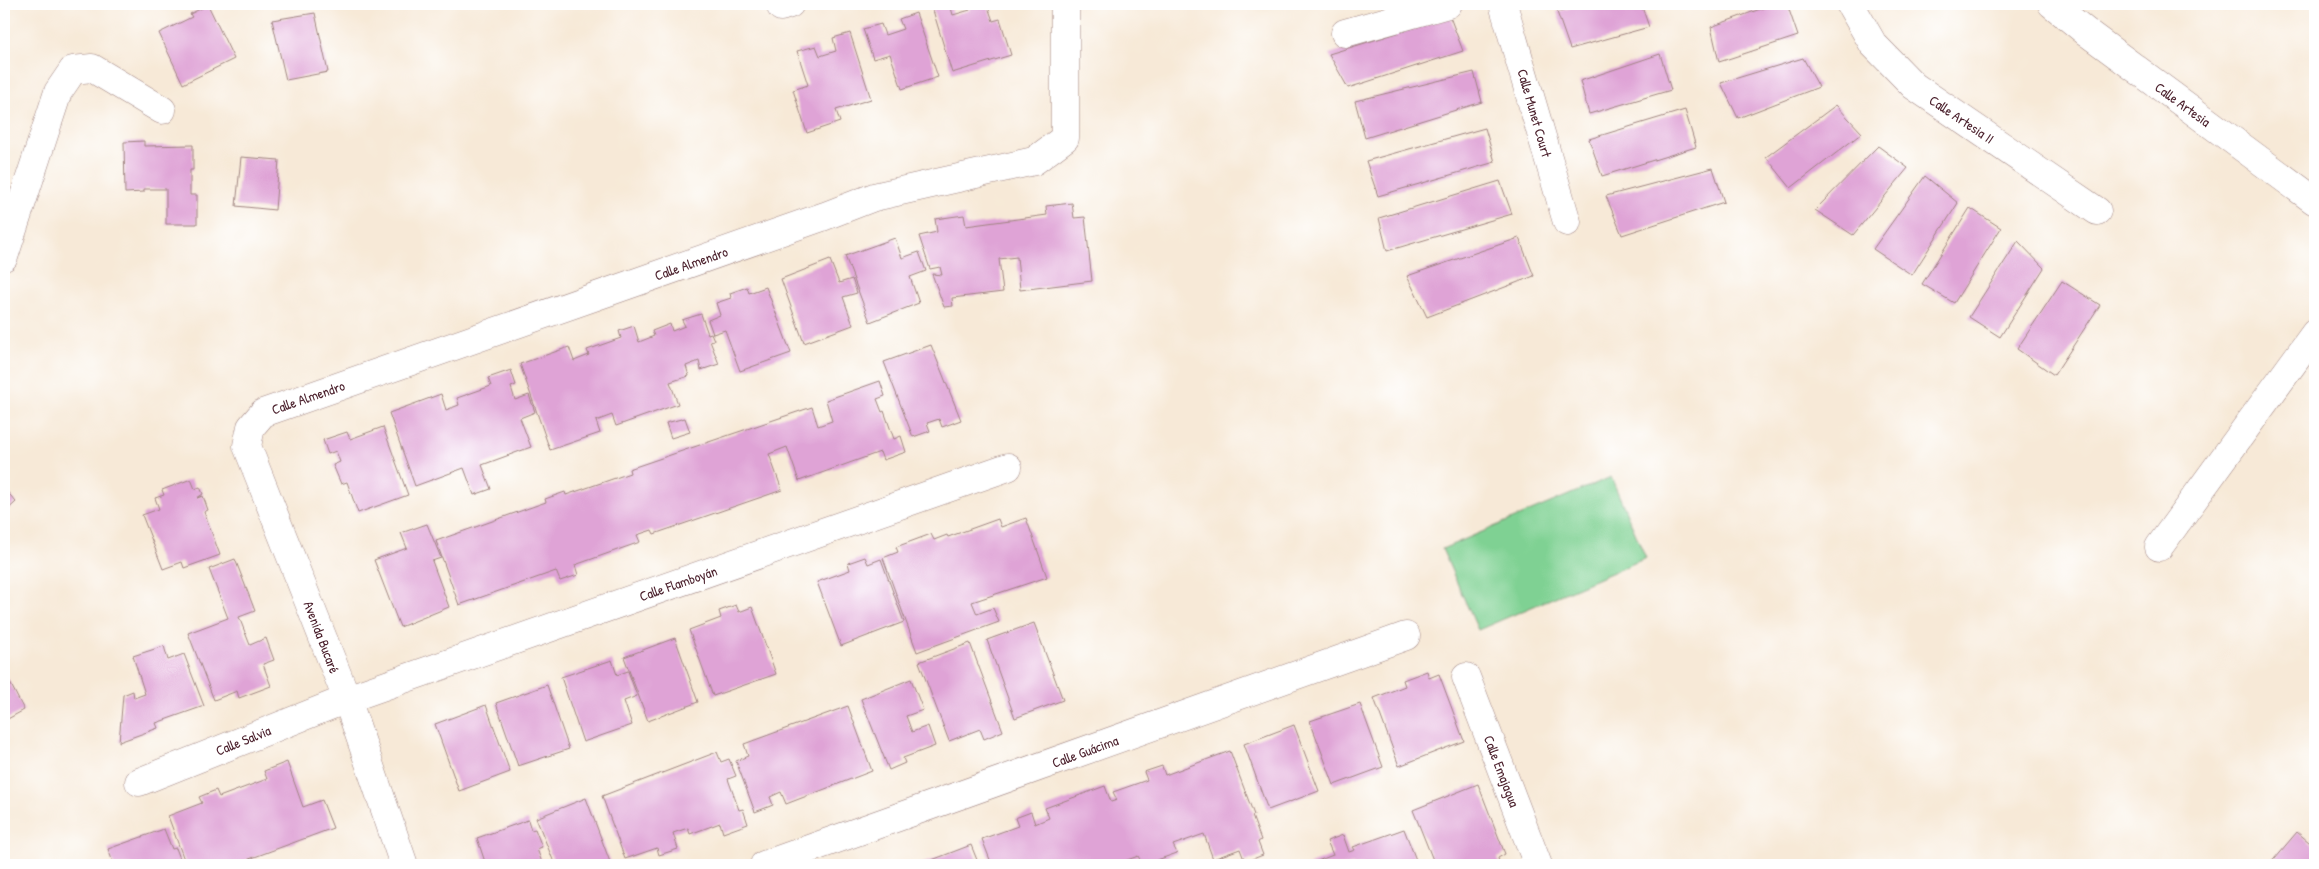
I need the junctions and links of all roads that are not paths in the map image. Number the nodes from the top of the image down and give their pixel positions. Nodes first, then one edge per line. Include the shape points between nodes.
1 (1065, 4) edge
2 (1448, 4) edge
3 (1503, 4) edge
4 (1850, 4) edge
5 (2052, 4) edge
6 (1344, 33) dead end
7 (162, 110) dead end
8 (2315, 202) edge
9 (2097, 211) dead end
10 (1567, 222) dead end
11 (4, 257) edge
12 (2315, 333) edge
13 (263, 413) joint
14 (1008, 467) dead end
15 (2159, 547) dead end
16 (1406, 636) dead end
17 (1466, 677) dead end
18 (347, 699) junction
19 (139, 782) dead end
20 (404, 865) edge
21 (764, 865) edge
22 (1538, 865) edge

1 - 13 street, Calle Almendro via 1065,138 1034,161 874,197
2 - 6 street
3 - 10 street, Calle Munet Court
4 - 9 street, Calle Artesia II via 1873,44 1914,86
5 - 8 street, Calle Artesia
7 - 11 street via 92,68 73,70 58,92
12 - 15 street
13 - 18 street, Avenida Bucaré via 251,427 247,446
14 - 18 street, Calle Flamboyán
16 - 21 street, Calle Guácima
17 - 22 street, Calle Emajagua
18 - 19 street, Calle Salvia
18 - 20 street, Avenida Bucaré

